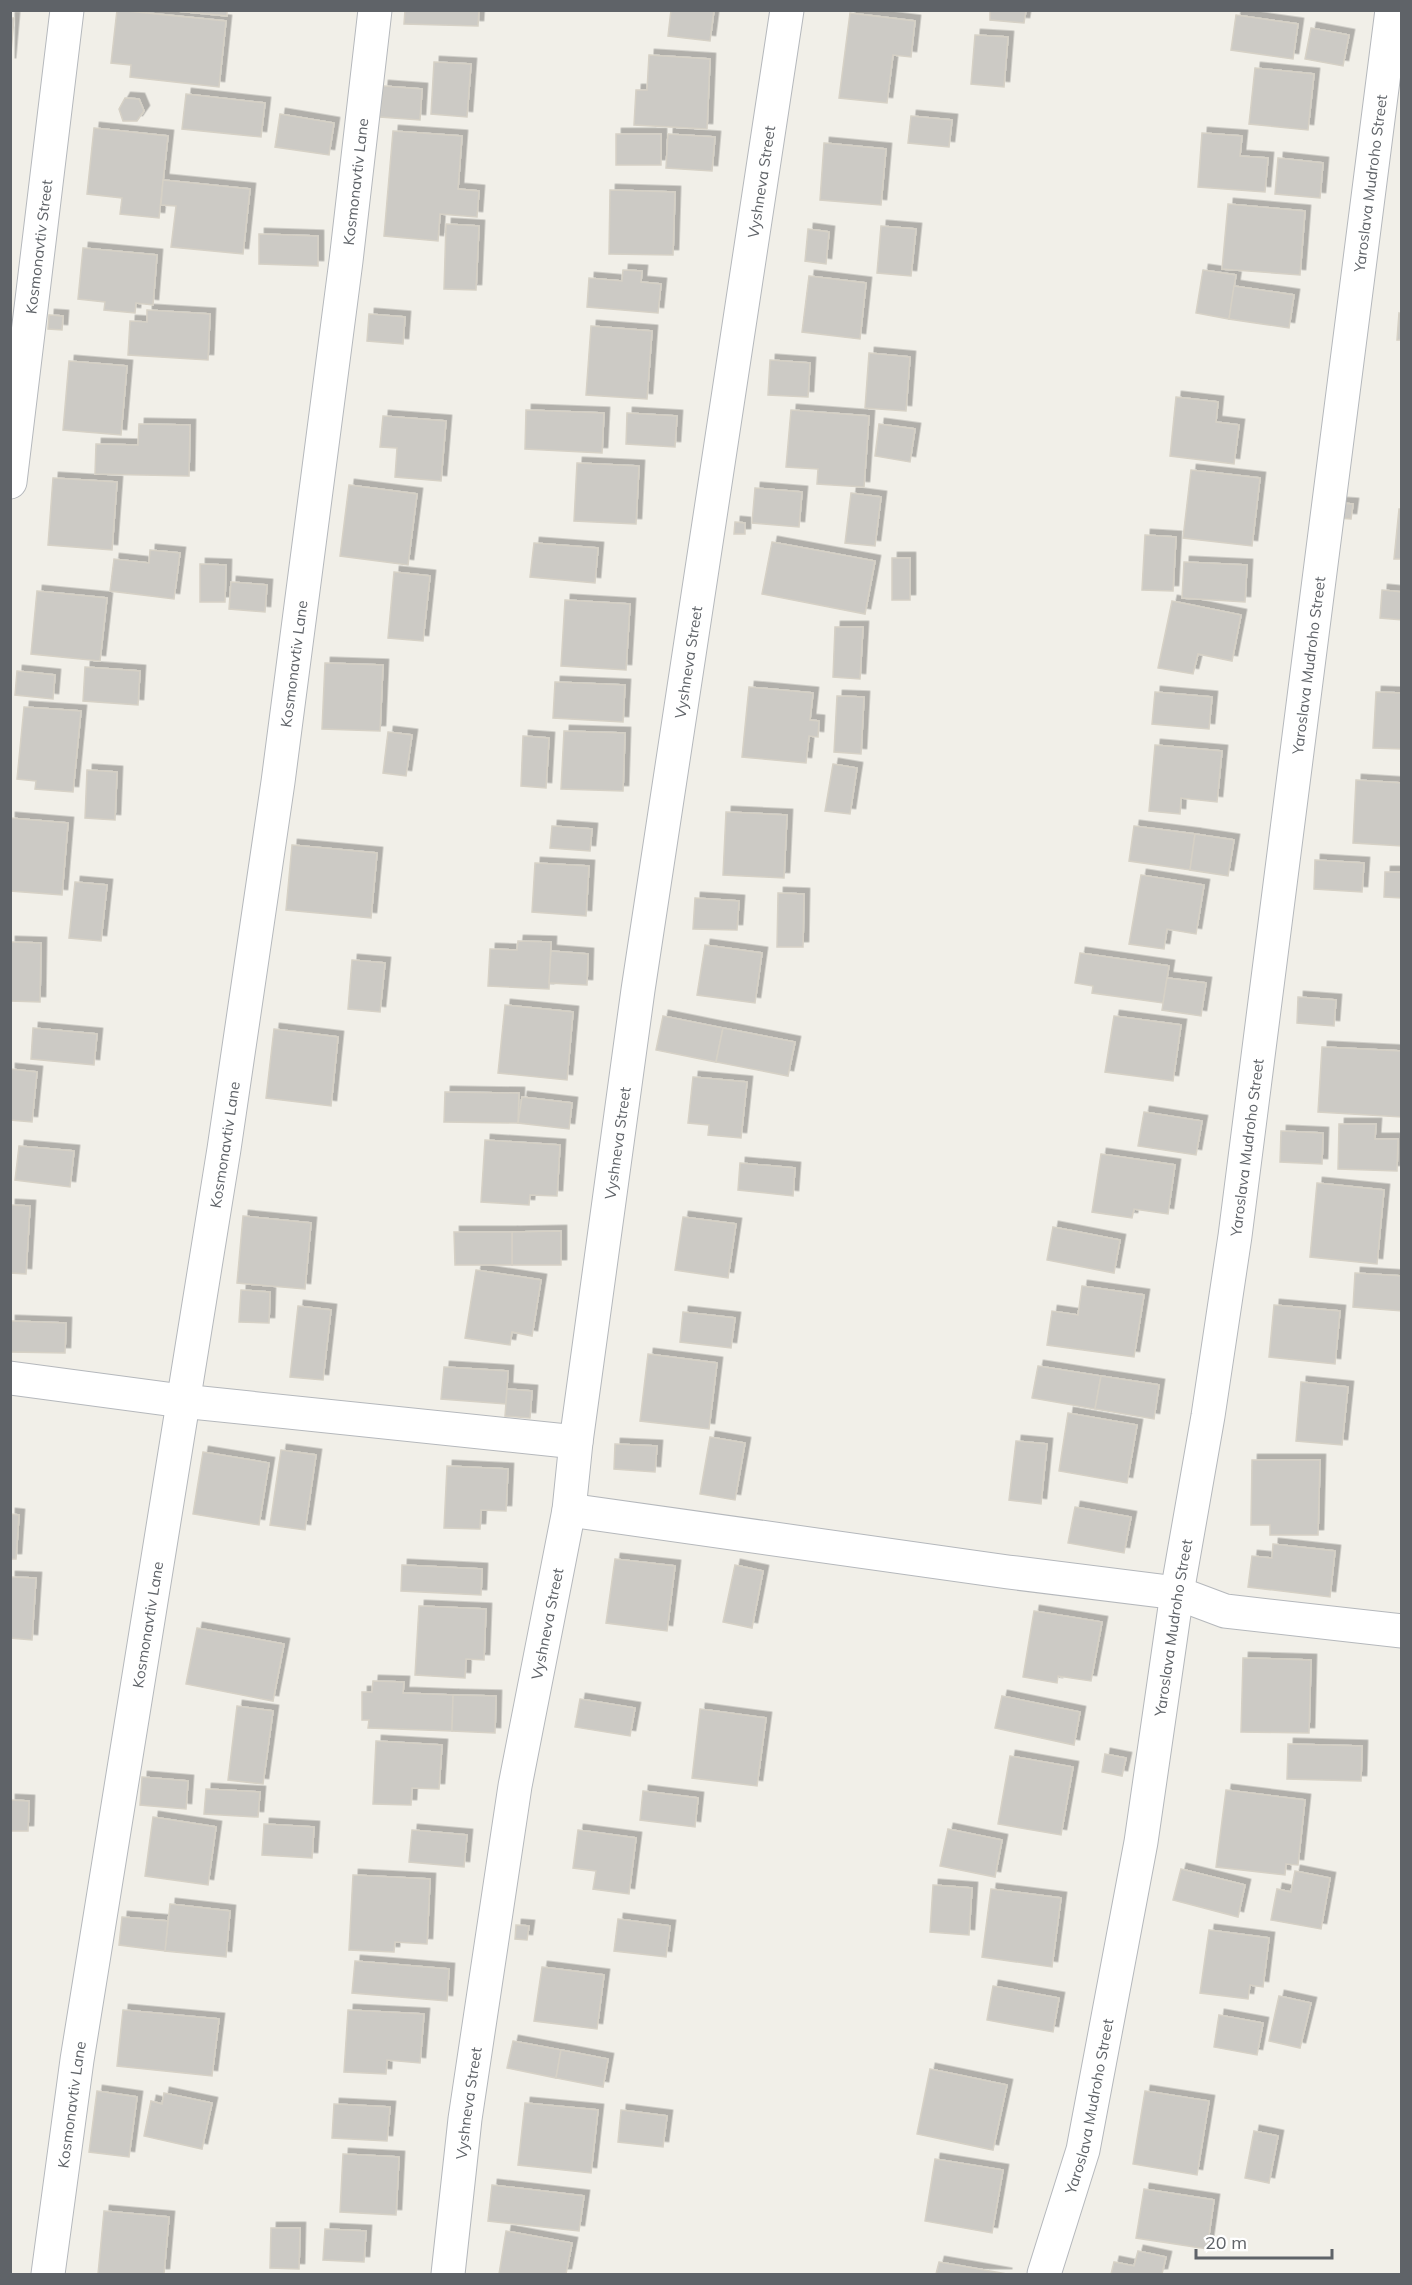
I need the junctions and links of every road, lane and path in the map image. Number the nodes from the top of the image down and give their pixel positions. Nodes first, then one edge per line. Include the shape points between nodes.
1 (66, 10) edge
2 (375, 10) edge
3 (787, 10) edge
4 (1392, 10) edge
5 (10, 482) edge
6 (10, 1378) edge
7 (182, 1401) junction
8 (576, 1442) junction
9 (569, 1510) junction
10 (1177, 1593) junction
11 (1401, 1631) edge
12 (48, 2274) edge
13 (448, 2274) edge
14 (1044, 2274) edge

1 - 5 street, Kosmonavtiv Street
2 - 7 street, Kosmonavtiv Lane via 345,273 279,770 224,1149
3 - 8 street, Vyshneva Street via 638,990
4 - 10 street, Yaroslava Mudroho Street via 1235,1236
6 - 7 street
7 - 8 street
7 - 12 street, Kosmonavtiv Lane via 77,2060
8 - 9 street, Vyshneva Street
9 - 10 street
9 - 13 street, Vyshneva Street via 514,1786 465,2119
10 - 11 street via 1225,1611
10 - 14 street, Yaroslava Mudroho Street via 1141,1842 1083,2150

